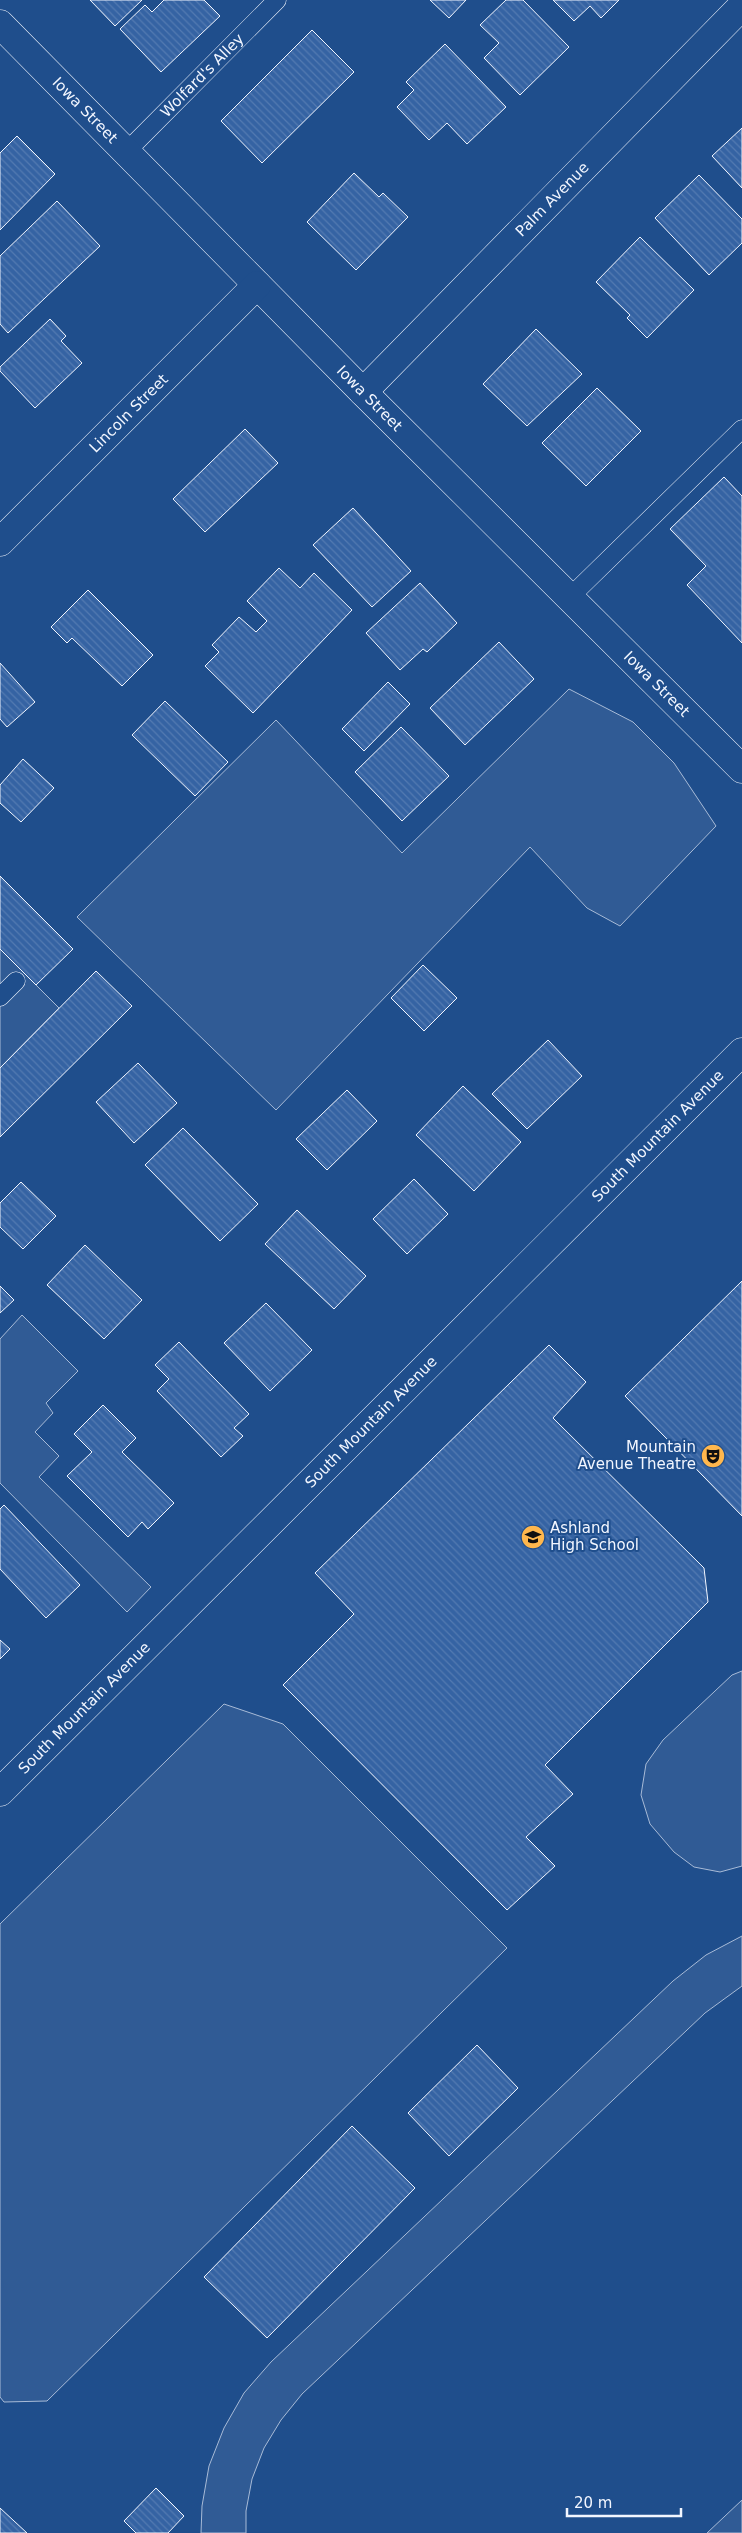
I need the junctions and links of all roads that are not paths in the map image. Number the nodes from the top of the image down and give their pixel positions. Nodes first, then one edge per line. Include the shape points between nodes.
1 (277, 0) edge
2 (742, 6) edge
3 (0, 24) edge
4 (126, 152) junction
5 (257, 285) junction
6 (363, 392) junction
7 (742, 428) edge
8 (0, 542) edge
9 (569, 598) junction
10 (742, 769) edge
11 (16, 981) dead end
12 (0, 997) edge
13 (742, 1052) edge
14 (0, 1792) edge

1 - 4 lane, Wolfard's Alley
2 - 6 street, Palm Avenue
3 - 4 street, Iowa Street
4 - 5 street, Iowa Street
5 - 6 street, Iowa Street
5 - 8 street, Lincoln Street
6 - 9 street, Iowa Street
7 - 9 lane
9 - 10 street, Iowa Street
11 - 12 lane
13 - 14 street, South Mountain Avenue

